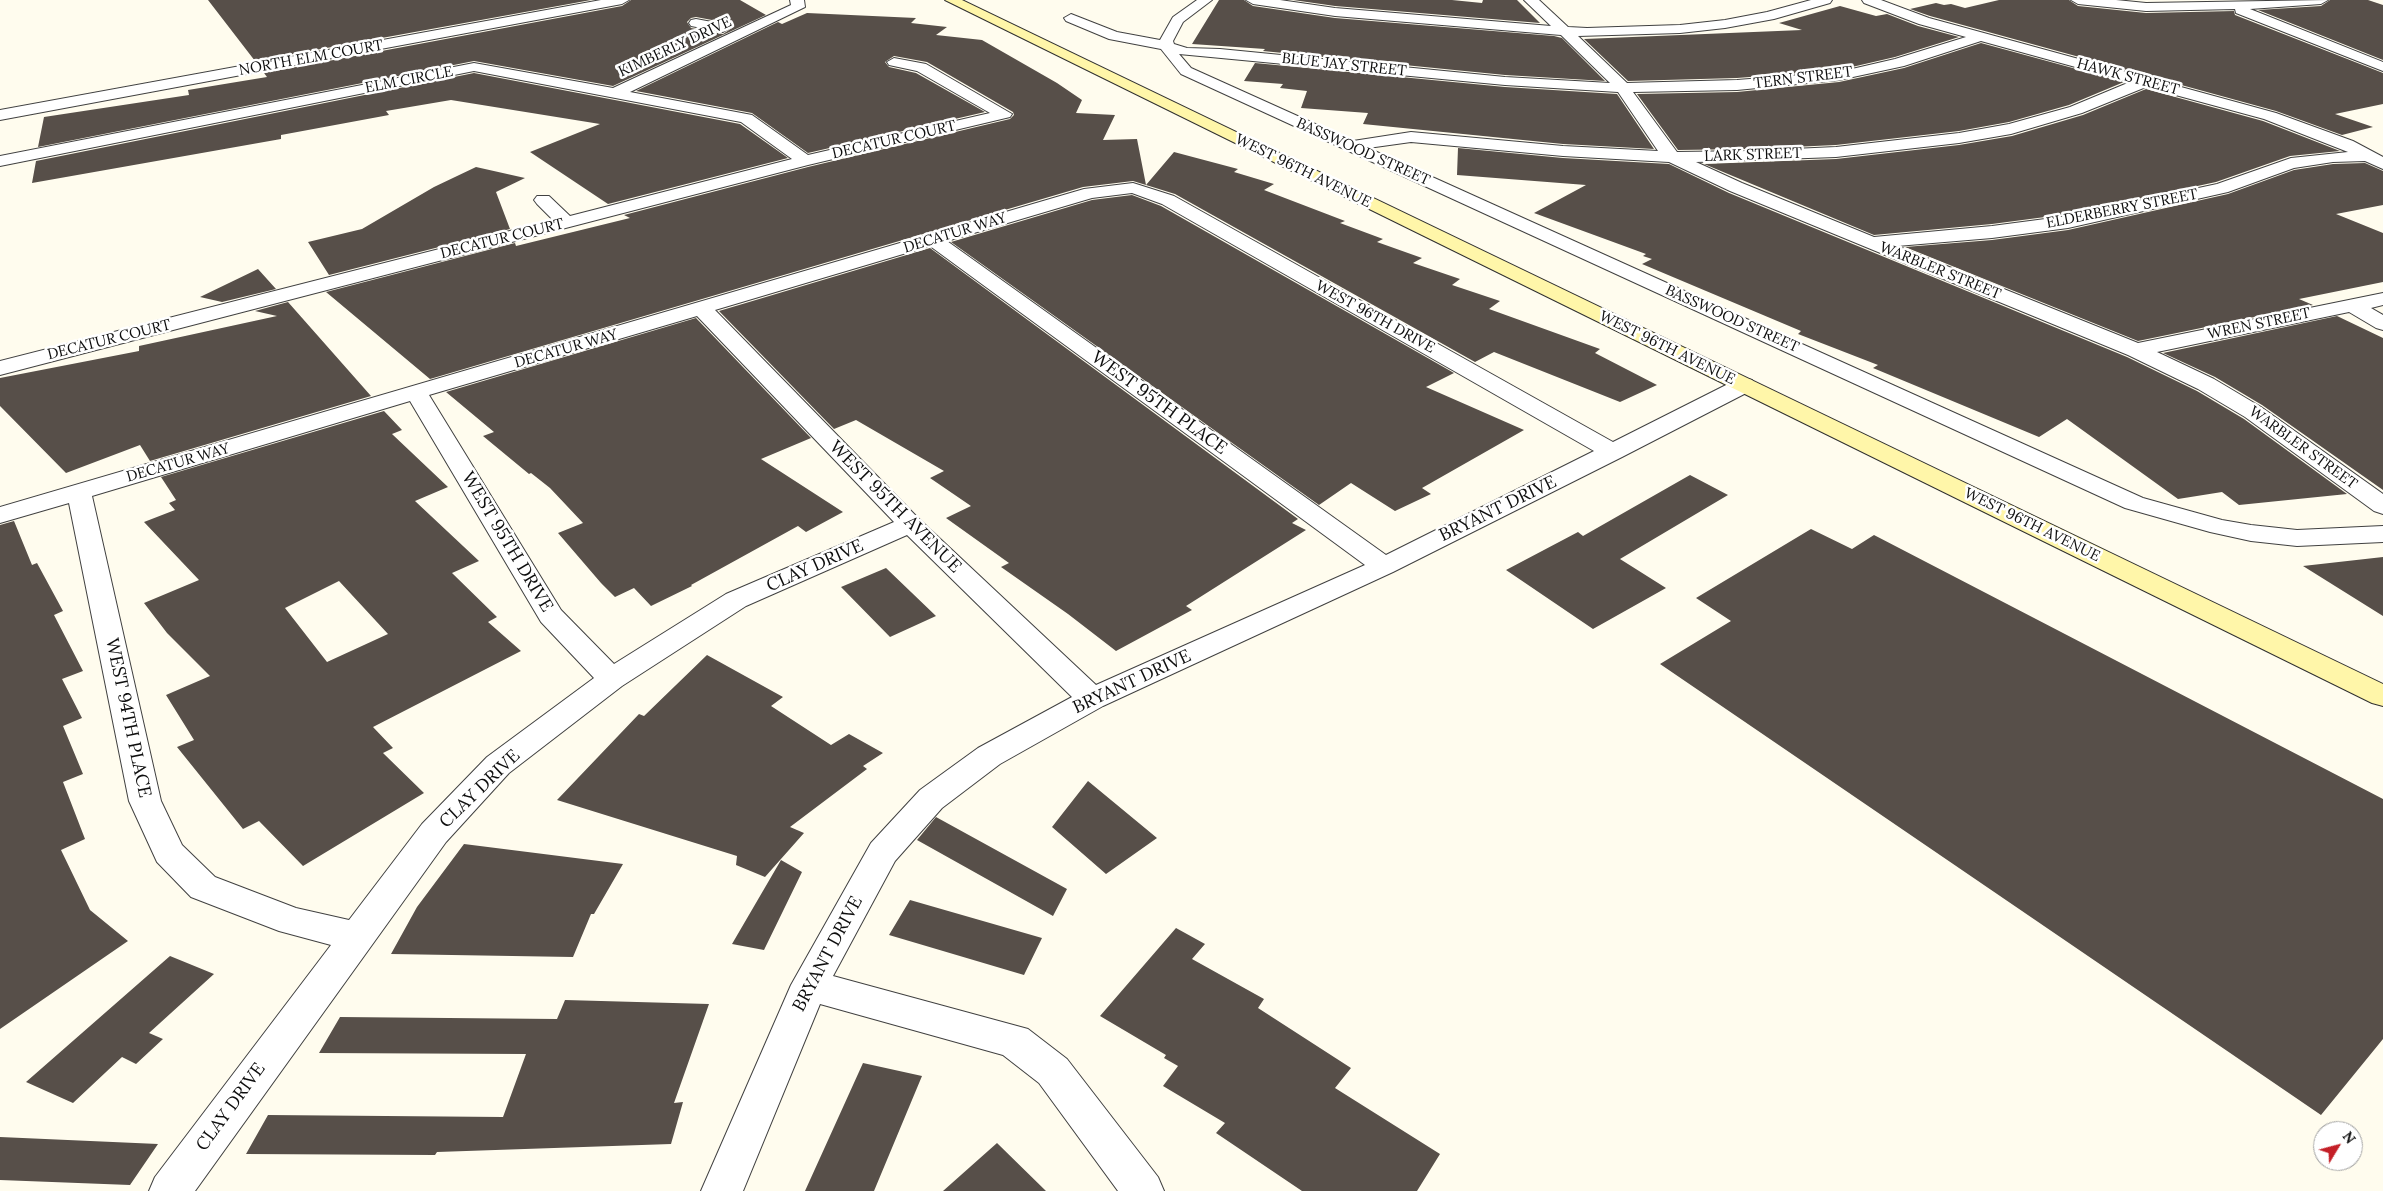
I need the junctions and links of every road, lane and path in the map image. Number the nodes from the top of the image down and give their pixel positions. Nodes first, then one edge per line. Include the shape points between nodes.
1 (622, 0) edge
2 (797, 0) edge
3 (952, 0) edge
4 (1204, 0) edge
5 (1253, 0) edge
6 (1531, 0) edge
7 (1825, 0) edge
8 (1869, 0) edge
9 (2078, 0) edge
10 (2218, 0) edge
11 (2321, 0) edge
12 (2232, 6) junction
13 (760, 9) dead end
14 (1071, 18) dead end
15 (696, 23) dead end
16 (723, 28) junction
17 (1566, 32) junction
18 (1979, 37) junction
19 (1166, 47) junction
20 (660, 56) dead end
21 (894, 62) dead end
22 (2382, 67) edge
23 (2146, 81) junction
24 (610, 87) junction
25 (1623, 88) junction
26 (0, 115) edge
27 (1351, 146) junction
28 (1672, 157) junction
29 (2376, 160) edge
30 (0, 161) edge
31 (805, 162) junction
32 (1133, 188) joint
33 (543, 200) dead end
34 (566, 222) junction
35 (933, 240) junction
36 (1870, 242) junction
37 (2383, 299) edge
38 (2352, 305) junction
39 (702, 309) junction
40 (2383, 324) edge
41 (2136, 350) junction
42 (0, 368) edge
43 (1744, 385) junction
44 (416, 392) junction
45 (1614, 452) junction
46 (79, 492) junction
47 (2383, 506) edge
48 (0, 515) edge
49 (910, 524) junction
50 (2383, 534) edge
51 (1384, 566) junction
52 (612, 679) junction
53 (2383, 696) edge
54 (1092, 699) junction
55 (357, 937) junction
56 (809, 985) junction
57 (170, 1191) edge
58 (722, 1191) edge
59 (1143, 1191) edge

1 - 26 street, NORTH ELM COURT
2 - 24 street, KIMBERLY DRIVE via 798,7
3 - 43 street, WEST 96TH AVENUE
4 - 19 street via 1178,20 1170,31
5 - 17 street via 1335,12
6 - 17 street, WARBLER STREET
7 - 17 street via 1725,24 1680,29
8 - 18 street, HAWK STREET via 1904,15
9 - 12 street via 2128,6
10 - 12 street
11 - 12 street
12 - 22 street
13 - 16 street, KIMBERLY DRIVE
14 - 19 street, BLUE JAY STREET via 1114,36
15 - 16 street
16 - 20 street, KIMBERLY DRIVE
17 - 25 street, WARBLER STREET
18 - 23 street, HAWK STREET
18 - 25 street, TERN STREET via 1899,64 1839,76 1737,85
19 - 25 street, BLUE JAY STREET via 1186,52 1505,81
19 - 27 street, BASSWOOD STREET via 1186,71
21 - 31 street, DECATUR COURT via 921,67 1004,114
23 - 28 street, LARK STREET via 2042,121 1959,138 1836,152
23 - 29 street, HAWK STREET via 2270,116
24 - 30 street, ELM CIRCLE via 586,89 474,67
24 - 31 street, ELM CIRCLE via 746,118
25 - 28 street, WARBLER STREET
27 - 28 street, LARK STREET via 1411,137 1538,150
27 - 50 street, BASSWOOD STREET via 2134,503 2251,534 2297,538
28 - 36 street, WARBLER STREET
29 - 36 street, ELDERBERRY STREET via 2333,157 2291,163 2222,188 2068,222
31 - 34 street, DECATUR COURT
32 - 35 street, DECATUR WAY via 1090,193
32 - 45 street, WEST 96TH DRIVE via 1168,200
33 - 34 street
34 - 42 street, DECATUR COURT
35 - 39 street, DECATUR WAY
35 - 51 street, WEST 95TH PLACE
36 - 41 street, WARBLER STREET
37 - 38 street, WREN STREET
38 - 40 street
38 - 41 street, WREN STREET
39 - 44 street, DECATUR WAY
39 - 49 street, WEST 95TH AVENUE
41 - 47 street, WARBLER STREET via 2206,384 2253,412
43 - 45 street, BRYANT DRIVE
43 - 53 street, WEST 96TH AVENUE
44 - 46 street, DECATUR WAY
44 - 52 street, WEST 95TH DRIVE via 551,616
45 - 51 street, BRYANT DRIVE
46 - 48 street, DECATUR WAY
46 - 55 street, WEST 94TH PLACE via 145,801 169,853 203,887 292,921
49 - 52 street, CLAY DRIVE via 736,600
49 - 54 street, WEST 95TH AVENUE
51 - 54 street, BRYANT DRIVE
52 - 55 street, CLAY DRIVE via 498,765 434,833
54 - 56 street, BRYANT DRIVE via 989,756 931,800 883,852
55 - 57 street, CLAY DRIVE
56 - 58 street, BRYANT DRIVE
56 - 59 street via 1014,1041 1053,1072

